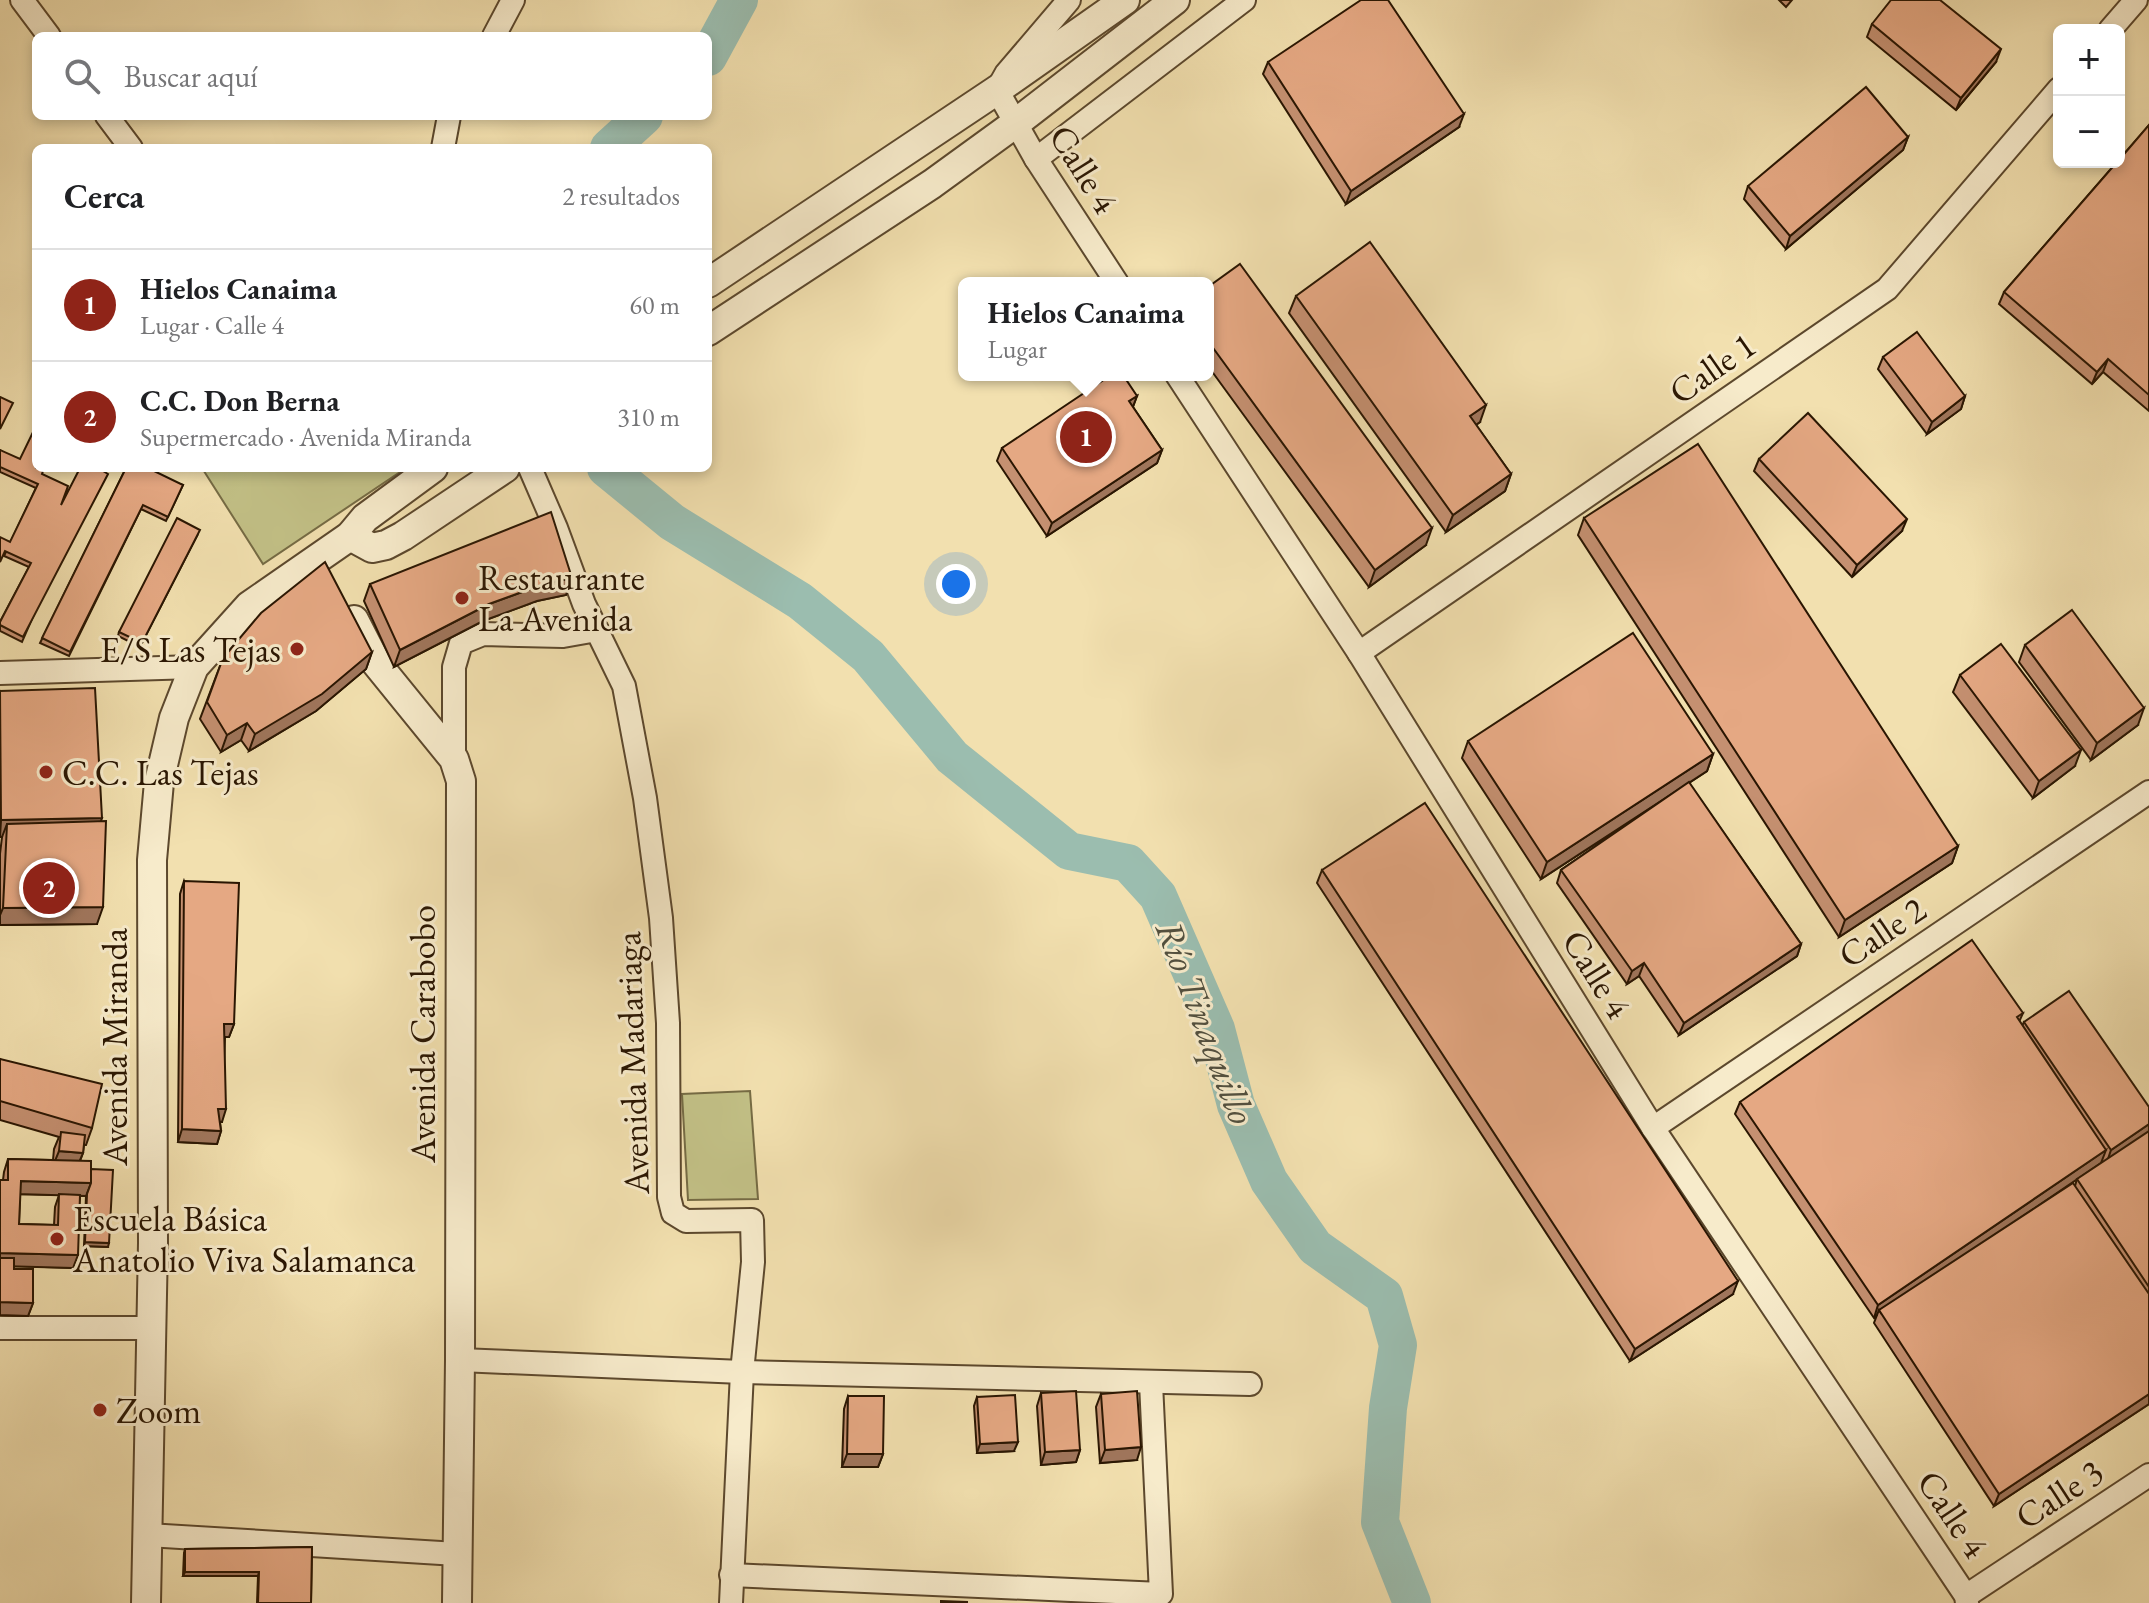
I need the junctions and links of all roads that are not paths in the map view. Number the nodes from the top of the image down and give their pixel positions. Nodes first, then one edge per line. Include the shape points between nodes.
1 (22, 0) edge
2 (1069, 0) edge
3 (1125, 0) edge
4 (1175, 0) edge
5 (1244, 0) edge
6 (2136, 0) edge
7 (506, 3) edge
8 (2115, 24) edge
9 (46, 32) edge
10 (495, 32) edge
11 (997, 90) junction
12 (2053, 96) edge
13 (110, 120) edge
14 (448, 120) edge
15 (1016, 123) junction
16 (128, 144) edge
17 (444, 144) edge
18 (1036, 159) junction
19 (1113, 277) edge
20 (712, 280) edge
21 (712, 328) edge
22 (1181, 381) edge
23 (424, 472) edge
24 (499, 472) edge
25 (532, 472) edge
26 (350, 536) junction
27 (321, 555) junction
28 (597, 630) junction
29 (1359, 653) junction
30 (194, 667) junction
31 (0, 673) edge
32 (454, 759) junction
33 (2149, 792) edge
34 (1653, 1128) junction
35 (0, 1328) edge
36 (150, 1328) junction
37 (460, 1360) junction
38 (742, 1372) junction
39 (1151, 1383) junction
40 (1250, 1384) dead end
41 (2149, 1475) edge
42 (148, 1535) junction
43 (457, 1554) junction
44 (731, 1575) junction
45 (1161, 1599) edge
46 (1966, 1599) edge
47 (146, 1603) edge
48 (457, 1603) edge
49 (731, 1603) edge

1 - 9 street
2 - 11 street
3 - 11 street
4 - 15 street
5 - 18 street
6 - 8 street
7 - 10 street
11 - 15 street, Calle 4
11 - 20 street
12 - 29 street, Calle 1 via 1887,289
13 - 16 street
14 - 17 street
15 - 18 street, Calle 4
15 - 21 street
18 - 19 street, Calle 4
22 - 29 street, Calle 4
23 - 26 street, Avenida Miranda
24 - 26 street via 386,545 372,548
25 - 28 street, Avenida Madariaga
26 - 27 street, Avenida Miranda
27 - 30 street, Avenida Miranda via 249,606
27 - 32 street, Avenida Carabobo via 376,663
28 - 32 street via 563,636 483,634 461,643 454,667
28 - 38 street, Avenida Madariaga via 624,686 661,918 673,1213 686,1221 752,1220
29 - 34 street, Calle 4
30 - 31 street
30 - 36 street, Avenida Miranda via 174,718 159,782 152,860
32 - 37 street, Avenida Carabobo via 461,781
33 - 34 street, Calle 2
34 - 46 street, Calle 4
35 - 36 street
36 - 42 street, Avenida Miranda
37 - 38 street
37 - 43 street, Avenida Carabobo
38 - 39 street
38 - 44 street, Avenida Madariaga
39 - 40 street
39 - 45 street
41 - 46 street, Calle 3
42 - 43 street
42 - 47 street, Avenida Miranda
43 - 48 street, Avenida Carabobo
44 - 45 street
44 - 49 street, Avenida Madariaga

